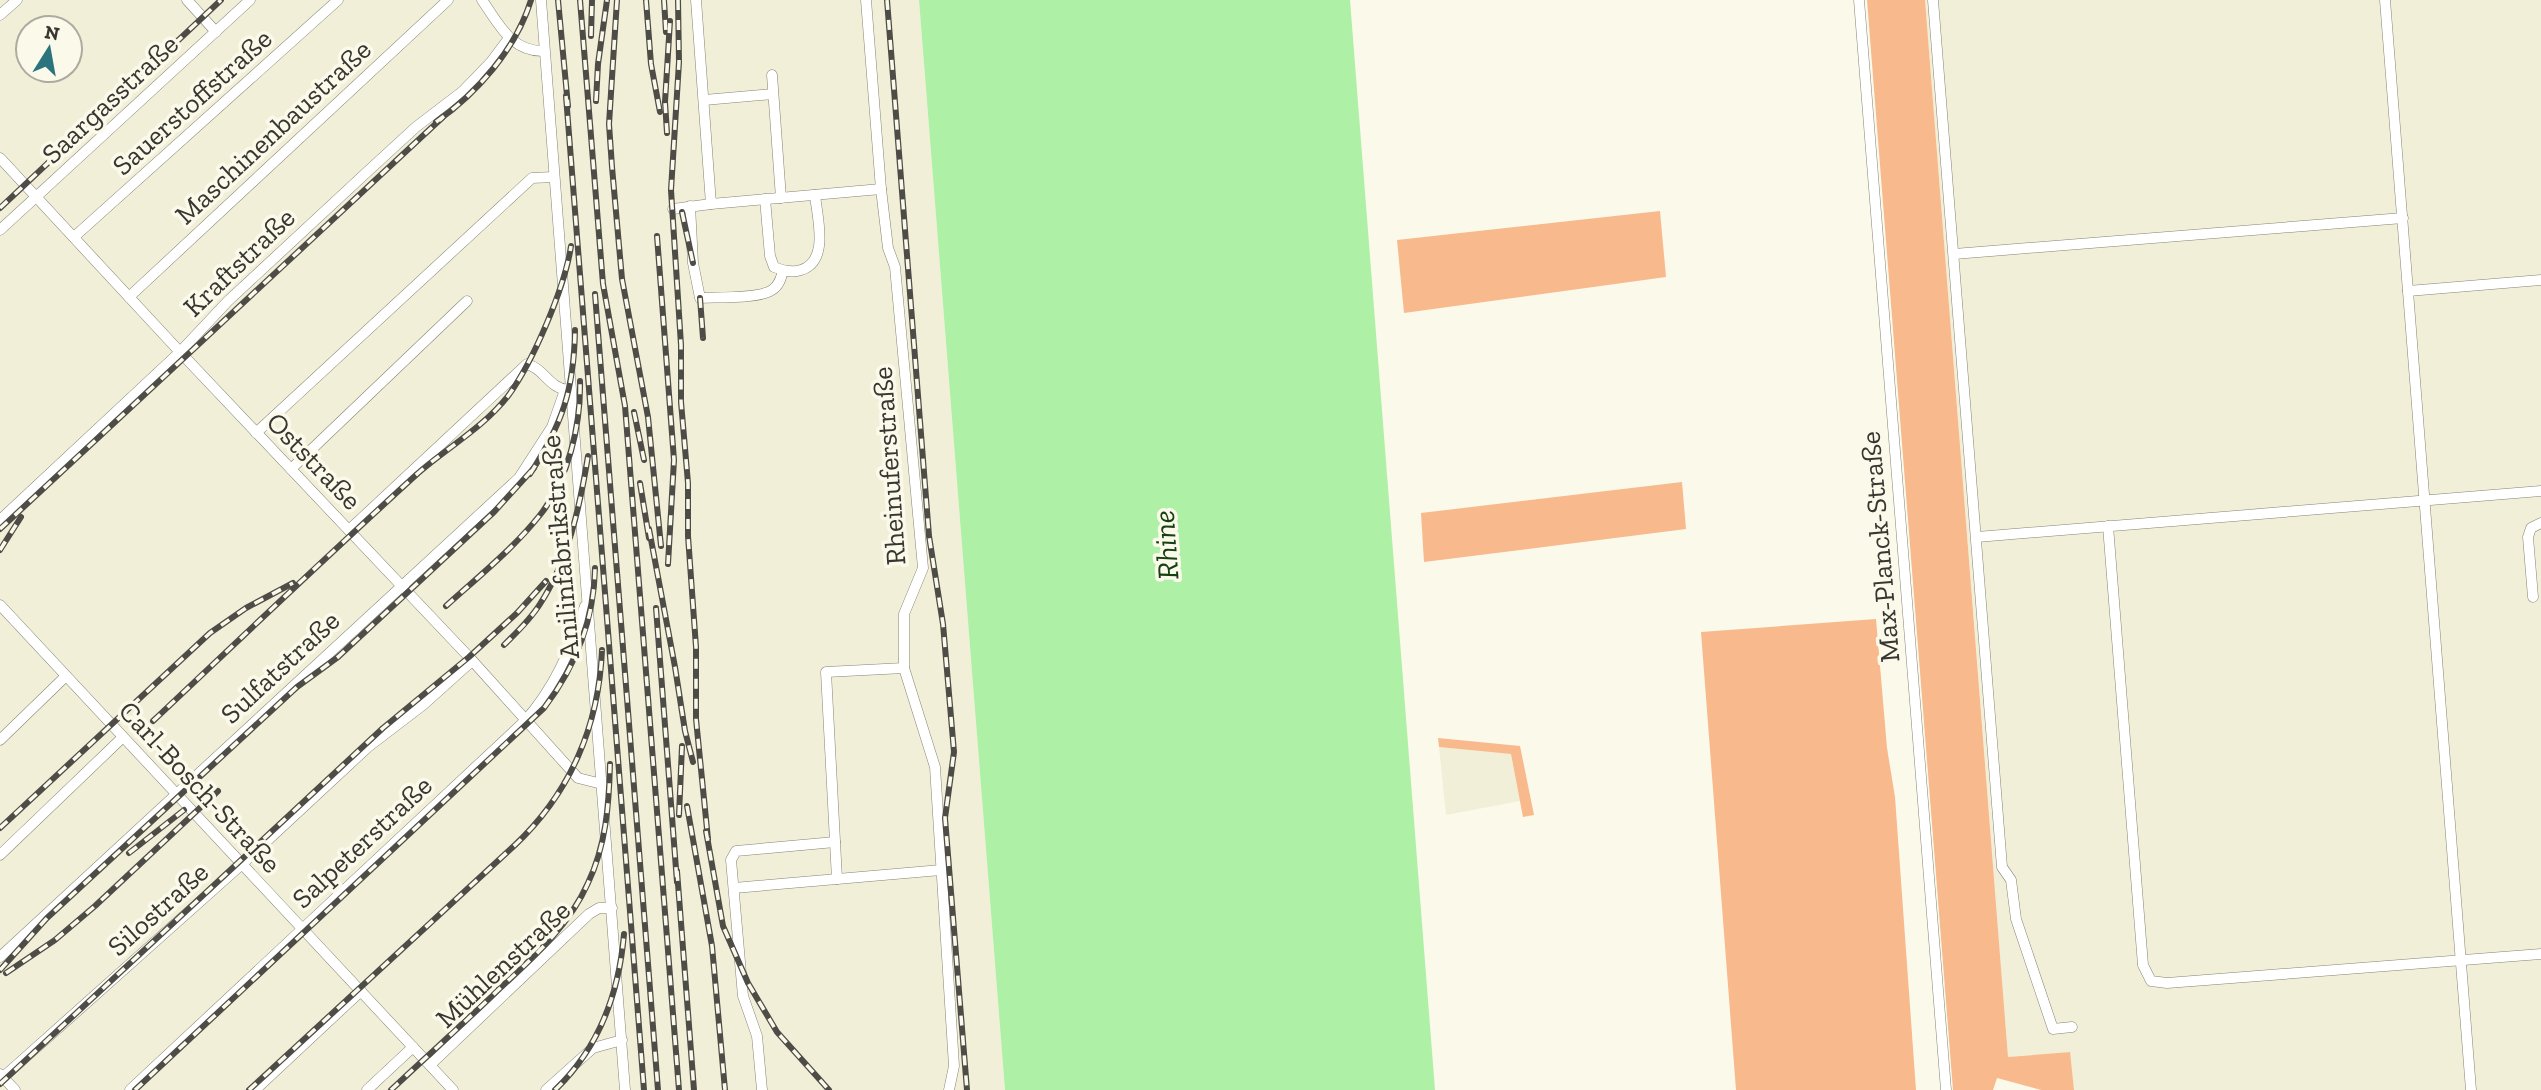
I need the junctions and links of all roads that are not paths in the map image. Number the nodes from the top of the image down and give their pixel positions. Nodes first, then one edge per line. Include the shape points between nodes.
1 (15, 0) edge
2 (187, 0) edge
3 (250, 0) edge
4 (338, 0) edge
5 (448, 0) edge
6 (482, 0) edge
7 (541, 0) edge
8 (696, 0) edge
9 (866, 0) edge
10 (1859, 0) edge
11 (1933, 0) edge
12 (2385, 0) edge
13 (0, 15) edge
14 (216, 32) junction
15 (509, 38) junction
16 (544, 51) junction
17 (772, 75) dead end
18 (773, 94) junction
19 (704, 100) junction
20 (0, 158) edge
21 (554, 177) junction
22 (881, 190) junction
23 (815, 195) junction
24 (36, 198) junction
25 (781, 198) junction
26 (765, 199) junction
27 (711, 204) junction
28 (690, 206) junction
29 (673, 209) dead end
30 (2403, 218) junction
31 (0, 230) edge
32 (74, 237) junction
33 (1954, 254) junction
34 (783, 271) junction
35 (2541, 280) edge
36 (2408, 291) junction
37 (129, 297) junction
38 (467, 301) dead end
39 (180, 352) junction
40 (568, 390) junction
41 (256, 433) junction
42 (291, 469) junction
43 (2541, 491) edge
44 (2425, 500) junction
45 (0, 520) edge
46 (2541, 523) edge
47 (2108, 526) junction
48 (349, 530) junction
49 (1977, 537) junction
50 (401, 585) junction
51 (2533, 597) dead end
52 (587, 600) junction
53 (0, 605) edge
54 (472, 661) junction
55 (904, 668) junction
56 (66, 676) junction
57 (525, 721) junction
58 (122, 738) junction
59 (0, 740) edge
60 (602, 784) junction
61 (176, 795) junction
62 (835, 842) junction
63 (0, 855) edge
64 (241, 865) junction
65 (941, 870) junction
66 (837, 879) junction
67 (734, 888) junction
68 (612, 908) junction
69 (302, 928) junction
70 (2541, 954) edge
71 (0, 957) edge
72 (2461, 960) junction
73 (360, 991) junction
74 (2072, 1027) dead end
75 (622, 1040) junction
76 (413, 1047) junction
77 (430, 1065) junction
78 (1, 1077) edge
79 (15, 1090) edge
80 (130, 1090) edge
81 (255, 1090) edge
82 (367, 1090) edge
83 (453, 1090) edge
84 (546, 1090) edge
85 (625, 1090) edge
86 (762, 1090) edge
87 (949, 1090) edge
88 (1946, 1090) edge
89 (2472, 1090) edge

1 - 13 street
2 - 14 street
3 - 14 street, Saargasstraße
4 - 32 street, Sauerstoffstraße
5 - 37 street, Maschinenbaustraße
6 - 15 street
7 - 16 street, Anilinfabrikstraße
8 - 19 street
9 - 22 street, Rheinuferstraße
10 - 88 street, Max-Planck-Straße
11 - 33 street
12 - 30 street
14 - 24 street, Saargasstraße
15 - 16 street via 524,49
15 - 39 street, Kraftstraße via 463,91 416,127
16 - 21 street, Anilinfabrikstraße
17 - 18 street
18 - 19 street
18 - 25 street
19 - 27 street
20 - 24 street, Oststraße
21 - 40 street, Anilinfabrikstraße
21 - 41 street via 532,178
22 - 23 street
22 - 55 street, Rheinuferstraße via 895,267 923,568 904,614
23 - 25 street
23 - 34 street via 816,260 809,267
24 - 31 street, Saargasstraße
24 - 32 street, Oststraße
25 - 26 street
26 - 27 street
26 - 34 street via 770,256
27 - 28 street
28 - 29 street
28 - 34 street via 700,298 772,290
30 - 33 street
30 - 36 street
32 - 37 street, Oststraße
33 - 49 street
35 - 36 street
36 - 44 street
37 - 39 street, Oststraße
38 - 42 street
39 - 41 street, Oststraße
39 - 45 street, Kraftstraße
40 - 48 street via 554,387 527,364
40 - 50 street, Sulfatstraße via 552,427 519,478
40 - 52 street, Anilinfabrikstraße
41 - 42 street, Oststraße
42 - 48 street, Oststraße
43 - 44 street
44 - 47 street
44 - 72 street
46 - 51 street via 2531,528 2528,537
47 - 49 street
47 - 72 street via 2143,965 2151,981 2167,984
48 - 50 street, Oststraße
49 - 74 street via 2002,867 2011,880 2015,919 2053,1029
50 - 54 street, Oststraße
50 - 61 street, Sulfatstraße
52 - 57 street, Salpeterstraße via 552,686
52 - 60 street, Anilinfabrikstraße
53 - 56 street, Carl-Bosch-Straße
54 - 57 street, Oststraße
54 - 64 street, Silostraße via 368,747
55 - 62 street via 825,672
55 - 65 street, Rheinuferstraße via 935,768
56 - 58 street, Carl-Bosch-Straße
56 - 59 street
57 - 60 street, Oststraße via 578,778
57 - 69 street, Salpeterstraße
58 - 61 street, Carl-Bosch-Straße
58 - 63 street
60 - 68 street, Anilinfabrikstraße
61 - 64 street, Carl-Bosch-Straße
61 - 71 street, Sulfatstraße
62 - 66 street
62 - 67 street via 736,851 731,860
64 - 69 street, Carl-Bosch-Straße
64 - 78 street, Silostraße
65 - 66 street
65 - 87 street, Rheinuferstraße via 954,1066
66 - 67 street
67 - 86 street via 743,996 757,1036
68 - 75 street, Anilinfabrikstraße
68 - 77 street, Mühlenstraße via 589,914
69 - 73 street, Carl-Bosch-Straße
69 - 80 street, Salpeterstraße
70 - 72 street
72 - 89 street
73 - 76 street, Carl-Bosch-Straße
73 - 81 street
75 - 84 street via 593,1048
75 - 85 street, Anilinfabrikstraße
76 - 77 street, Carl-Bosch-Straße
76 - 82 street, Mühlenstraße
77 - 83 street, Carl-Bosch-Straße
78 - 79 street

